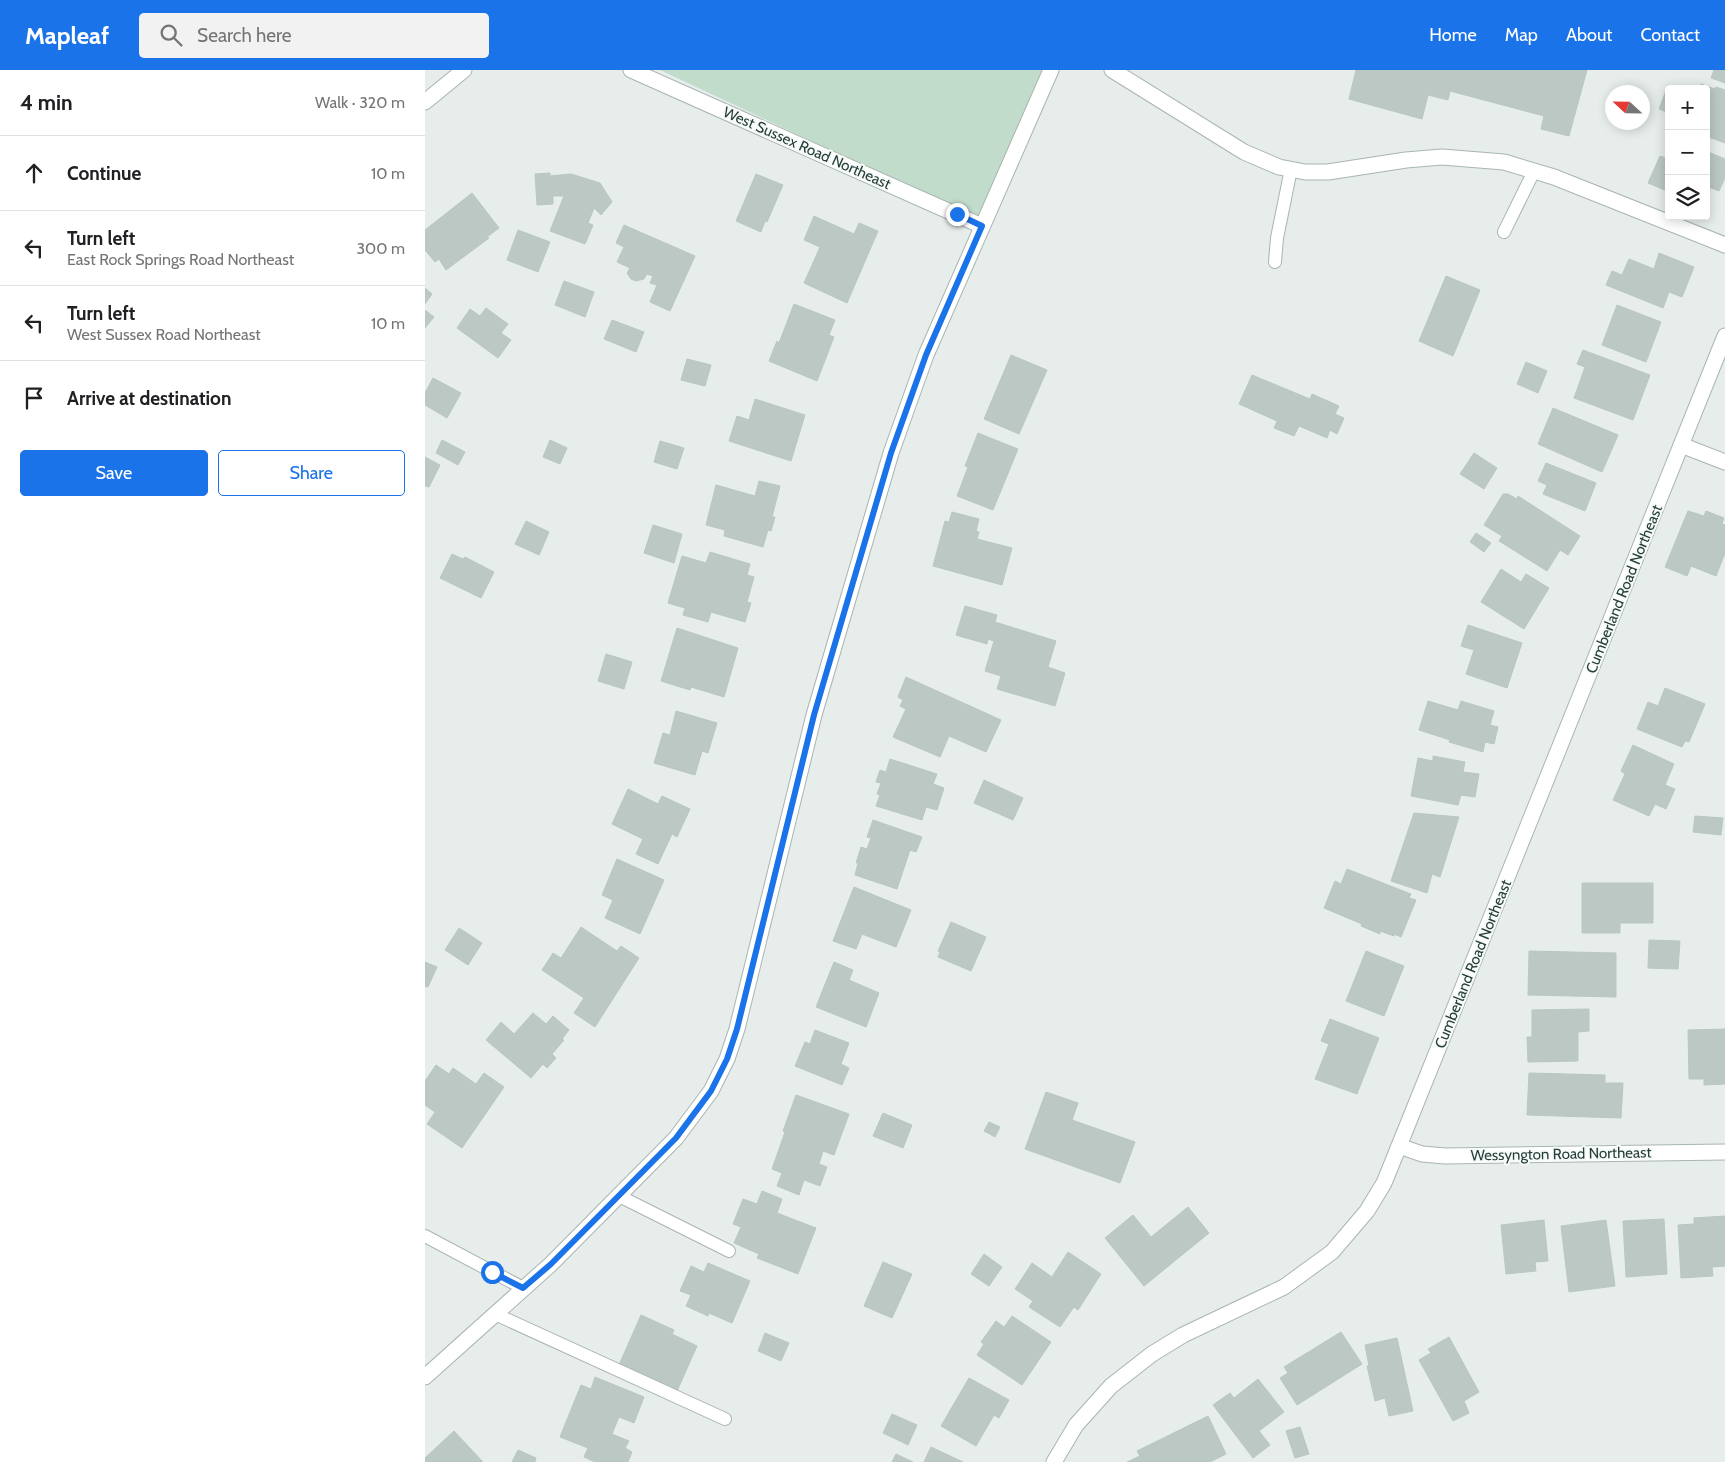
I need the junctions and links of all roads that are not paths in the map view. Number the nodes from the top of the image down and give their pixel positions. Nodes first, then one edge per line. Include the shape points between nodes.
1 (464, 70) edge
2 (631, 70) edge
3 (1051, 70) edge
4 (1112, 70) edge
5 (425, 102) edge
6 (1291, 169) junction
7 (1534, 171) junction
8 (982, 226) junction
9 (1504, 232) dead end
10 (1725, 245) edge
11 (1275, 262) dead end
12 (1725, 336) edge
13 (1681, 445) junction
14 (1725, 462) edge
15 (1399, 1146) junction
16 (1725, 1152) edge
17 (619, 1196) junction
18 (425, 1236) edge
19 (729, 1251) dead end
20 (523, 1288) junction
21 (495, 1314) junction
22 (425, 1377) edge
23 (725, 1420) dead end
24 (1054, 1462) edge

1 - 5 street
2 - 8 street, West Sussex Road Northeast
3 - 8 street
4 - 6 street via 1244,152
6 - 7 street via 1327,172 1442,157 1504,162
6 - 11 lane
7 - 9 lane
7 - 10 street via 1554,176
8 - 17 street via 926,355 891,453 814,715 727,1059 711,1091 676,1138
12 - 13 street, Cumberland Road Northeast
13 - 14 street
13 - 15 street, Cumberland Road Northeast
15 - 16 street, Wessyngton Road Northeast via 1422,1154 1445,1156
15 - 24 street, Cumberland Road Northeast via 1384,1183 1367,1211 1332,1252 1284,1287 1183,1335 1151,1354 1111,1386 1082,1418
17 - 19 lane
17 - 20 street
18 - 20 lane
20 - 21 street
21 - 22 street
21 - 23 lane

